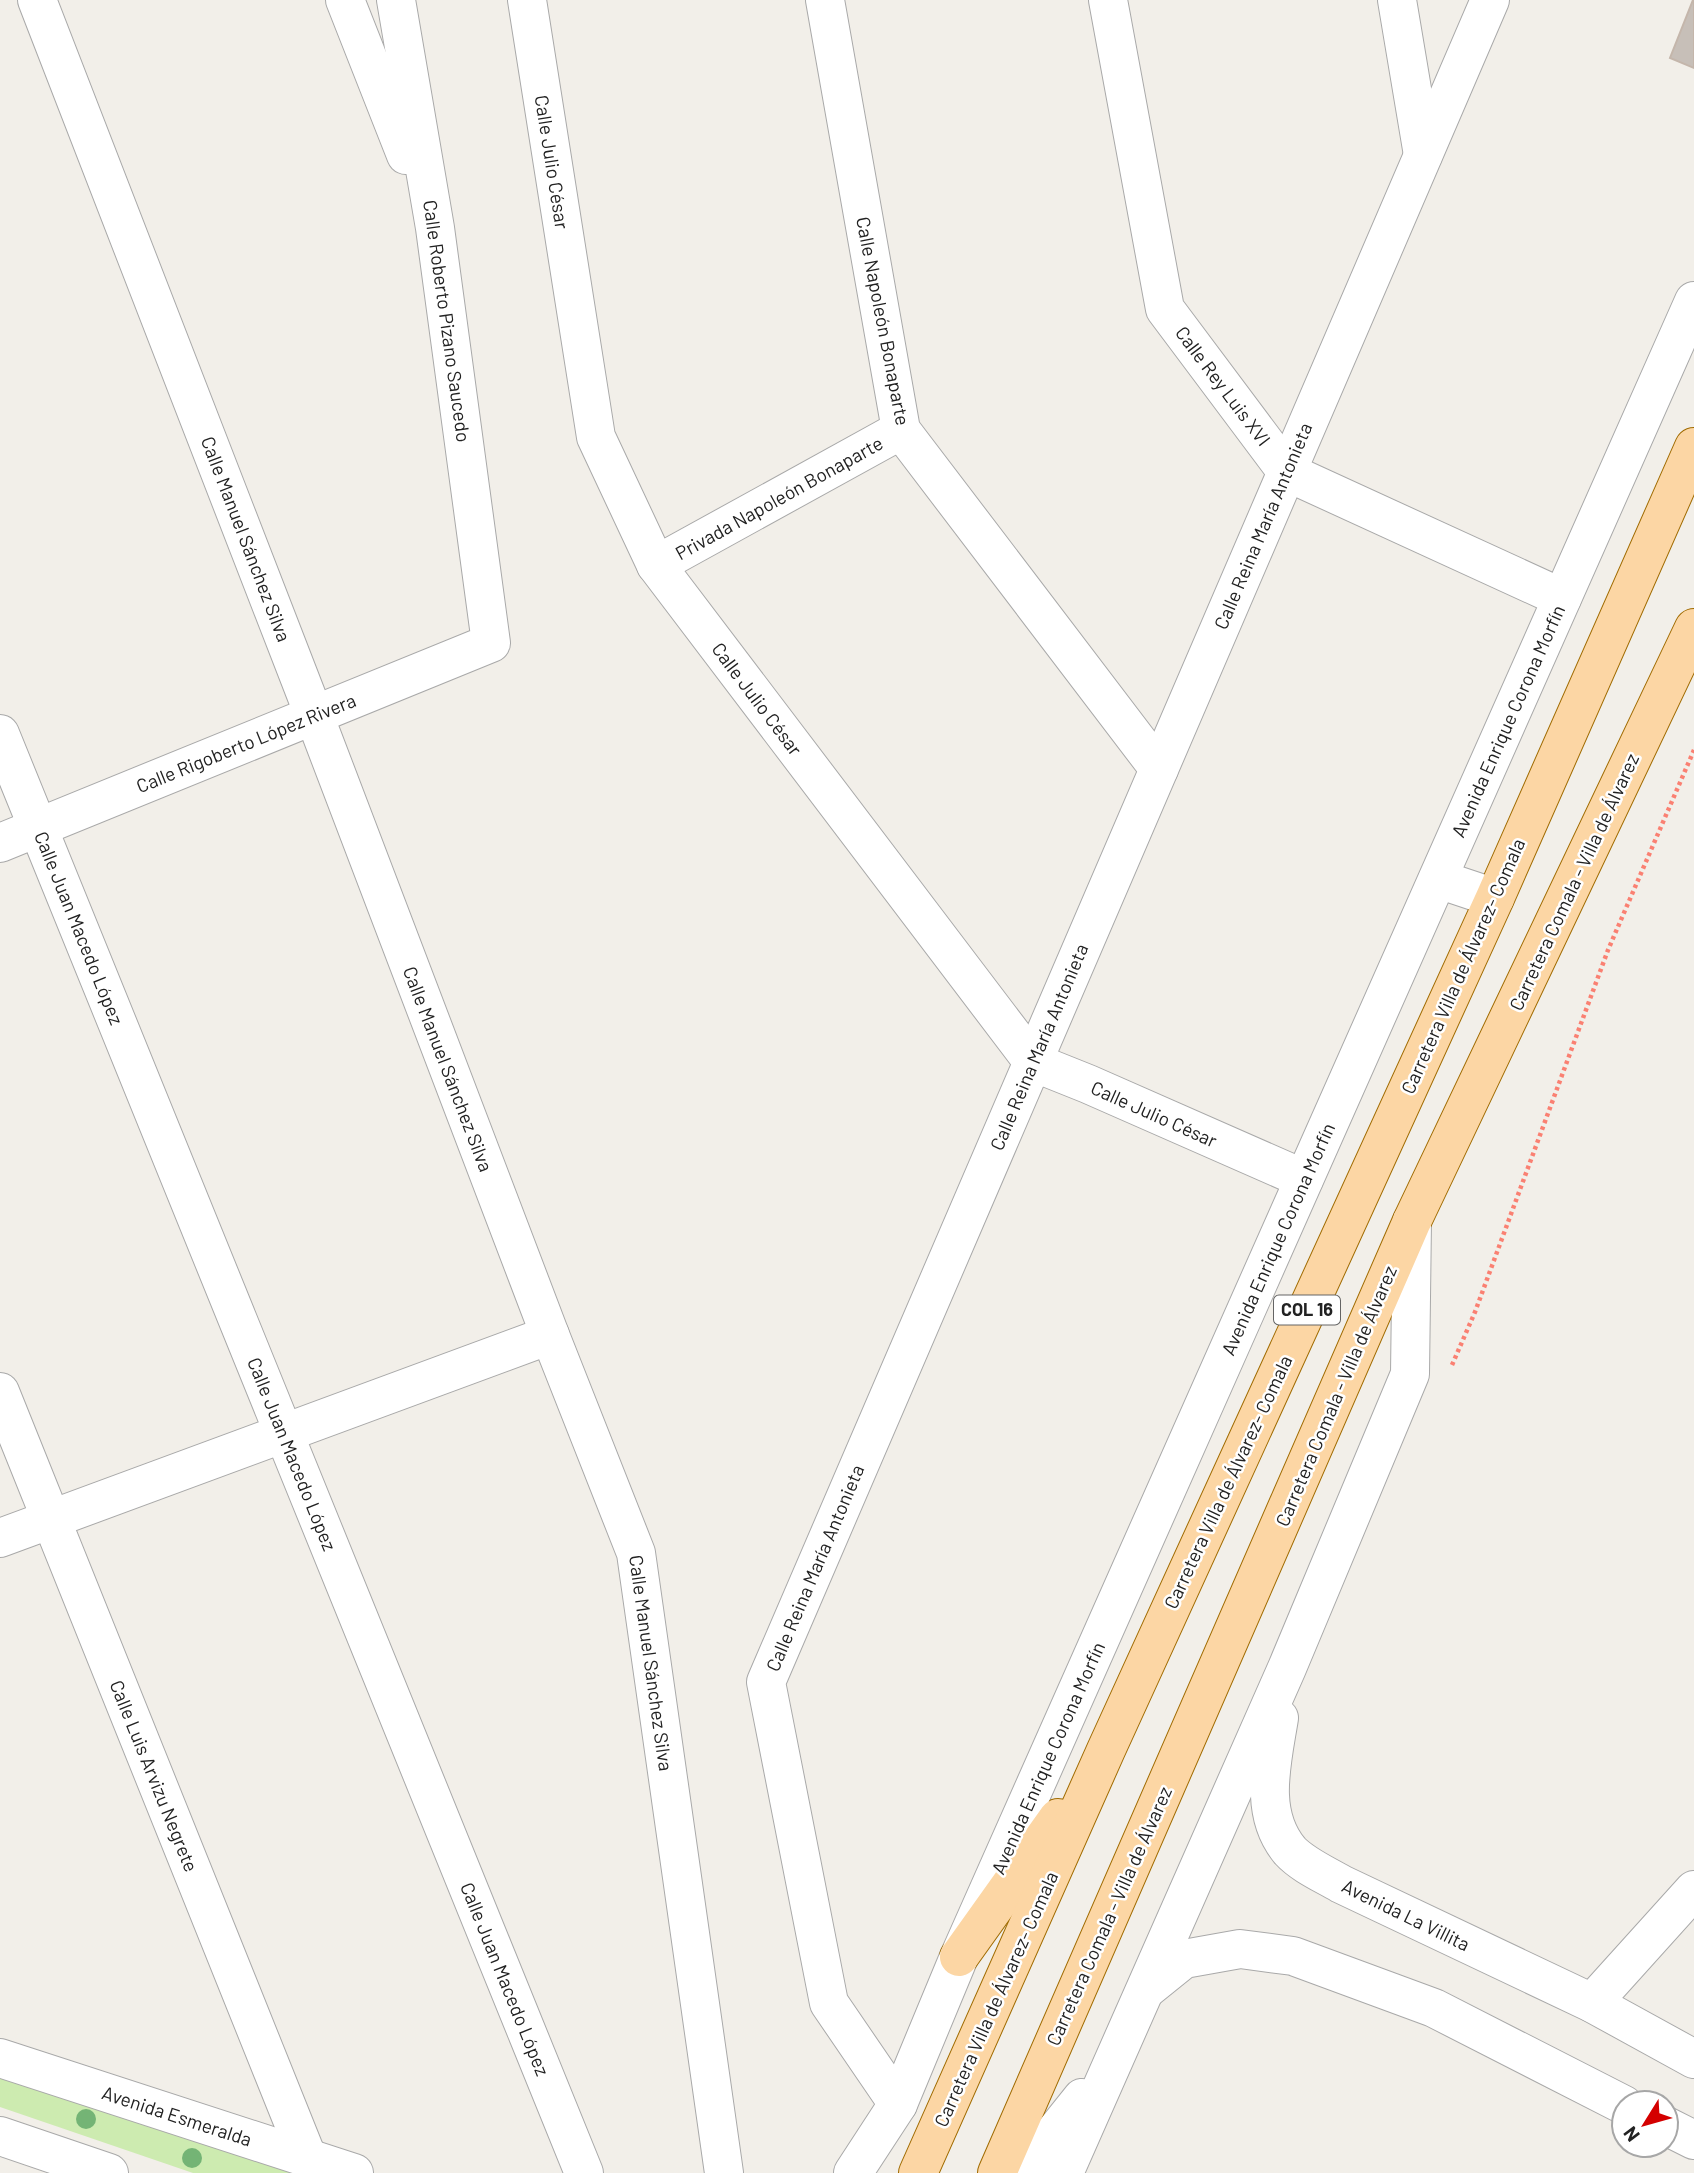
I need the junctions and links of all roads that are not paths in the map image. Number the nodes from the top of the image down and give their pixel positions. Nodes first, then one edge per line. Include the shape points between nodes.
1 (37, 0) edge
2 (345, 0) edge
3 (396, 0) edge
4 (527, 0) edge
5 (825, 0) edge
6 (1108, 0) edge
7 (1397, 0) edge
8 (1490, 0) edge
9 (1423, 155) junction
10 (435, 228) junction
11 (1694, 301) edge
12 (901, 430) junction
13 (1694, 447) edge
14 (1287, 472) junction
15 (656, 565) junction
16 (1562, 598) junction
17 (1694, 628) edge
18 (491, 643) joint
19 (314, 715) junction
20 (0, 734) edge
21 (1159, 769) junction
22 (38, 828) junction
23 (0, 844) edge
24 (1438, 878) junction
25 (1495, 898) junction
26 (1033, 1062) junction
27 (1304, 1179) junction
28 (1412, 1221) junction
29 (550, 1335) junction
30 (0, 1392) edge
31 (283, 1433) junction
32 (51, 1519) junction
33 (0, 1538) edge
34 (1287, 1668) junction
35 (1106, 1750) junction
36 (1694, 1890) edge
37 (959, 1957) junction
38 (1146, 1989) junction
39 (1592, 2003) junction
40 (0, 2058) edge
41 (1114, 2059) junction
42 (1694, 2059) edge
43 (1610, 2098) edge
44 (898, 2104) junction
45 (0, 2136) edge
46 (308, 2159) junction
47 (109, 2173) edge
48 (354, 2173) edge
49 (583, 2173) edge
50 (724, 2173) edge
51 (853, 2173) edge
52 (918, 2173) edge
53 (997, 2173) edge
54 (1022, 2173) edge
55 (1064, 2173) edge

1 - 19 street, Calle Manuel Sánchez Silva
2 - 10 street
3 - 10 street, Calle Roberto Pizano Saucedo
4 - 15 street, Calle Julio César via 596,437
5 - 12 street, Calle Napoleón Bonaparte
6 - 14 street, Calle Rey Luis XVI via 1165,309
7 - 9 street
8 - 9 street, Calle Reina María Antonieta
9 - 14 street, Calle Reina María Antonieta
10 - 18 street, Calle Roberto Pizano Saucedo
11 - 16 street, Avenida Enrique Corona Morfín
12 - 15 street, Privada Napoleón Bonaparte
12 - 21 street, Calle Napoleón Bonaparte
13 - 25 main road, Carretera Villa de Álvarez- Comala / COL 16
14 - 16 street, Calle Rey Luis XVI
14 - 21 street, Calle Reina María Antonieta
15 - 26 street, Calle Julio César
16 - 24 street, Avenida Enrique Corona Morfín
17 - 28 main road, Carretera Comala - Villa de Álvarez / COL 16
18 - 19 street, Calle Rigoberto López Rivera
19 - 22 street, Calle Rigoberto López Rivera
19 - 29 street, Calle Manuel Sánchez Silva
20 - 22 street, Calle Juan Macedo López
21 - 26 street, Calle Reina María Antonieta
22 - 23 street, Calle Rigoberto López Rivera
22 - 31 street, Calle Juan Macedo López
24 - 25 street
24 - 27 street, Avenida Enrique Corona Morfín
25 - 35 main road, Carretera Villa de Álvarez- Comala / COL 16
26 - 27 street, Calle Julio César
26 - 44 street, Calle Reina María Antonieta via 766,1682 829,2003
27 - 37 street, Avenida Enrique Corona Morfín
28 - 34 street via 1410,1374
28 - 53 main road, Carretera Comala - Villa de Álvarez / COL 16
29 - 31 street
29 - 50 street, Calle Manuel Sánchez Silva via 636,1553
30 - 32 street, Calle Luis Arvizu Negrete
31 - 32 street
31 - 49 street, Calle Juan Macedo López
32 - 33 street
32 - 46 street, Calle Luis Arvizu Negrete
34 - 38 street
34 - 39 street, Avenida La Villita via 1269,1784 1273,1822 1290,1850 1340,1884
35 - 37 main road
35 - 52 main road, Carretera Villa de Álvarez- Comala / COL 16
36 - 39 street
37 - 44 street, Avenida Enrique Corona Morfín
38 - 41 street
38 - 43 street via 1184,1959 1240,1949 1293,1956 1434,2008
39 - 42 street, Avenida La Villita
40 - 46 street, Avenida Esmeralda
41 - 54 street
41 - 55 street
44 - 51 street, Avenida Enrique Corona Morfín
45 - 47 street
46 - 48 street, Avenida Esmeralda

